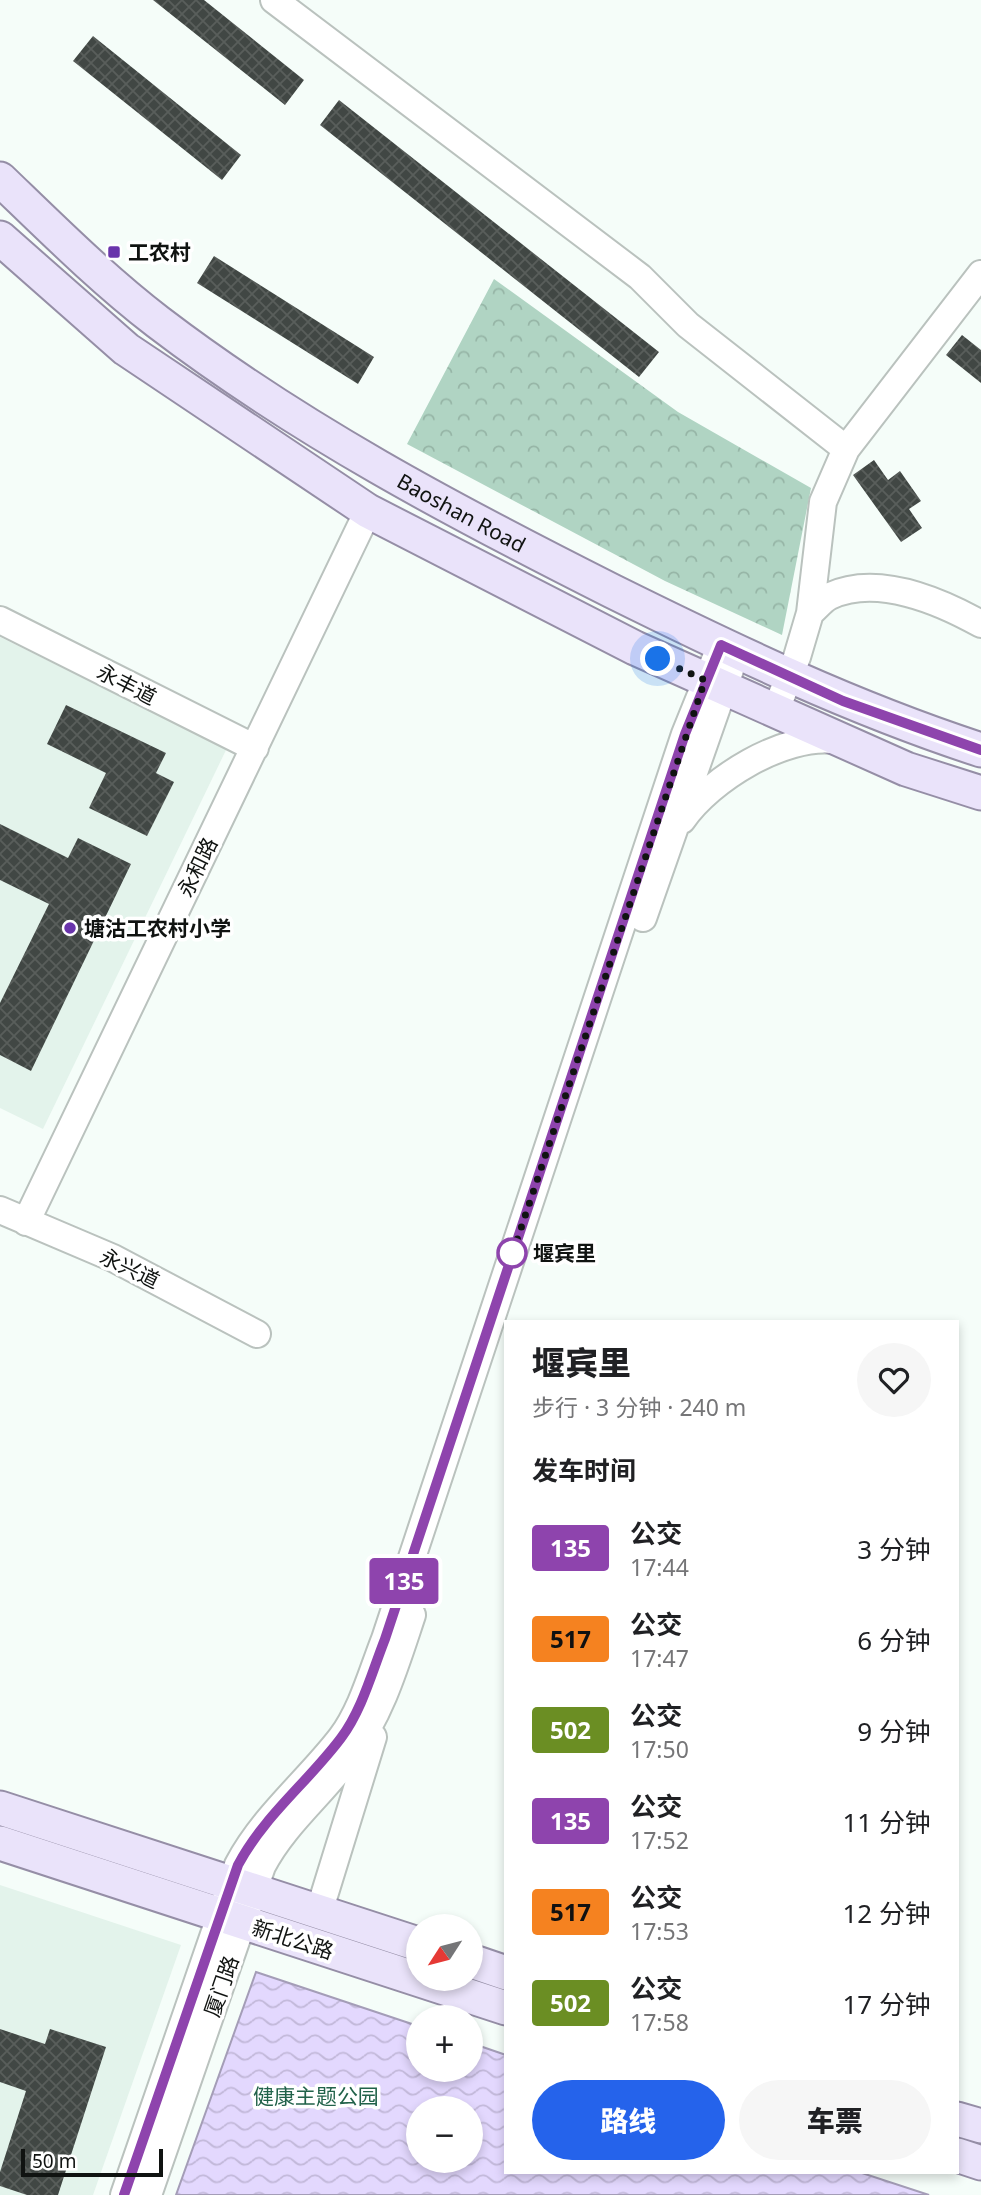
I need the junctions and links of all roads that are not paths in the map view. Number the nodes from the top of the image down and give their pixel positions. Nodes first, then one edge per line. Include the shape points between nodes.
1 (274, 0) edge
2 (0, 179) edge
3 (0, 238) edge
4 (981, 274) edge
5 (846, 449) junction
6 (368, 511) junction
7 (810, 613) junction
8 (0, 620) edge
9 (981, 624) edge
10 (729, 650) junction
11 (789, 677) junction
12 (714, 684) junction
13 (775, 712) junction
14 (838, 740) junction
15 (255, 748) junction
16 (981, 750) edge
17 (906, 769) junction
18 (981, 793) edge
19 (981, 818) edge
20 (671, 836) junction
21 (0, 1210) edge
22 (26, 1222) junction
23 (508, 1320) edge
24 (257, 1334) dead end
25 (504, 1334) edge
26 (386, 1695) junction
27 (0, 1808) edge
28 (0, 1843) edge
29 (242, 1887) junction
30 (319, 1912) junction
31 (232, 1919) junction
32 (406, 1940) edge
33 (483, 1965) edge
34 (504, 1972) edge
35 (504, 2007) edge
36 (959, 2120) edge
37 (981, 2126) edge
38 (959, 2156) edge
39 (981, 2163) edge
40 (124, 2195) edge
41 (148, 2195) edge

1 - 5 street via 640,277 688,326
2 - 10 main road, Baoshan Road via 158,322 250,386 469,519
3 - 6 main road, Baoshan Road via 126,349
4 - 5 street
5 - 7 street via 823,502
6 - 12 main road, Baoshan Road via 533,598
6 - 15 street, 永和路
7 - 9 street via 829,596 863,588 920,594
7 - 11 street
8 - 15 street, 永丰道
10 - 11 main road, Baoshan Road
10 - 12 street, 厦门路
11 - 13 street
11 - 16 main road, Baoshan Road
12 - 13 main road, Baoshan Road
12 - 20 street, 厦门路
12 - 29 street, 厦门路 via 355,1716 327,1755 259,1830
13 - 14 main road, Baoshan Road
14 - 17 main road, Baoshan Road
14 - 20 street via 804,739 741,769 696,802
15 - 22 street, 永和路
17 - 18 main road, Baoshan Road
17 - 19 main road
20 - 23 street, 厦门路
21 - 22 street, 永兴道
22 - 24 street, 永兴道 via 113,1258
25 - 26 street, 厦门路
26 - 29 street, 厦门路 via 349,1757
26 - 30 street
27 - 29 main road, 新北公路
28 - 31 main road, 新北公路
29 - 30 main road, 新北公路
29 - 31 street, 厦门路
30 - 32 main road, 新北公路
31 - 35 main road, 新北公路
31 - 40 street, 厦门路
31 - 41 street, 厦门路
33 - 34 main road
36 - 37 main road
38 - 39 main road

